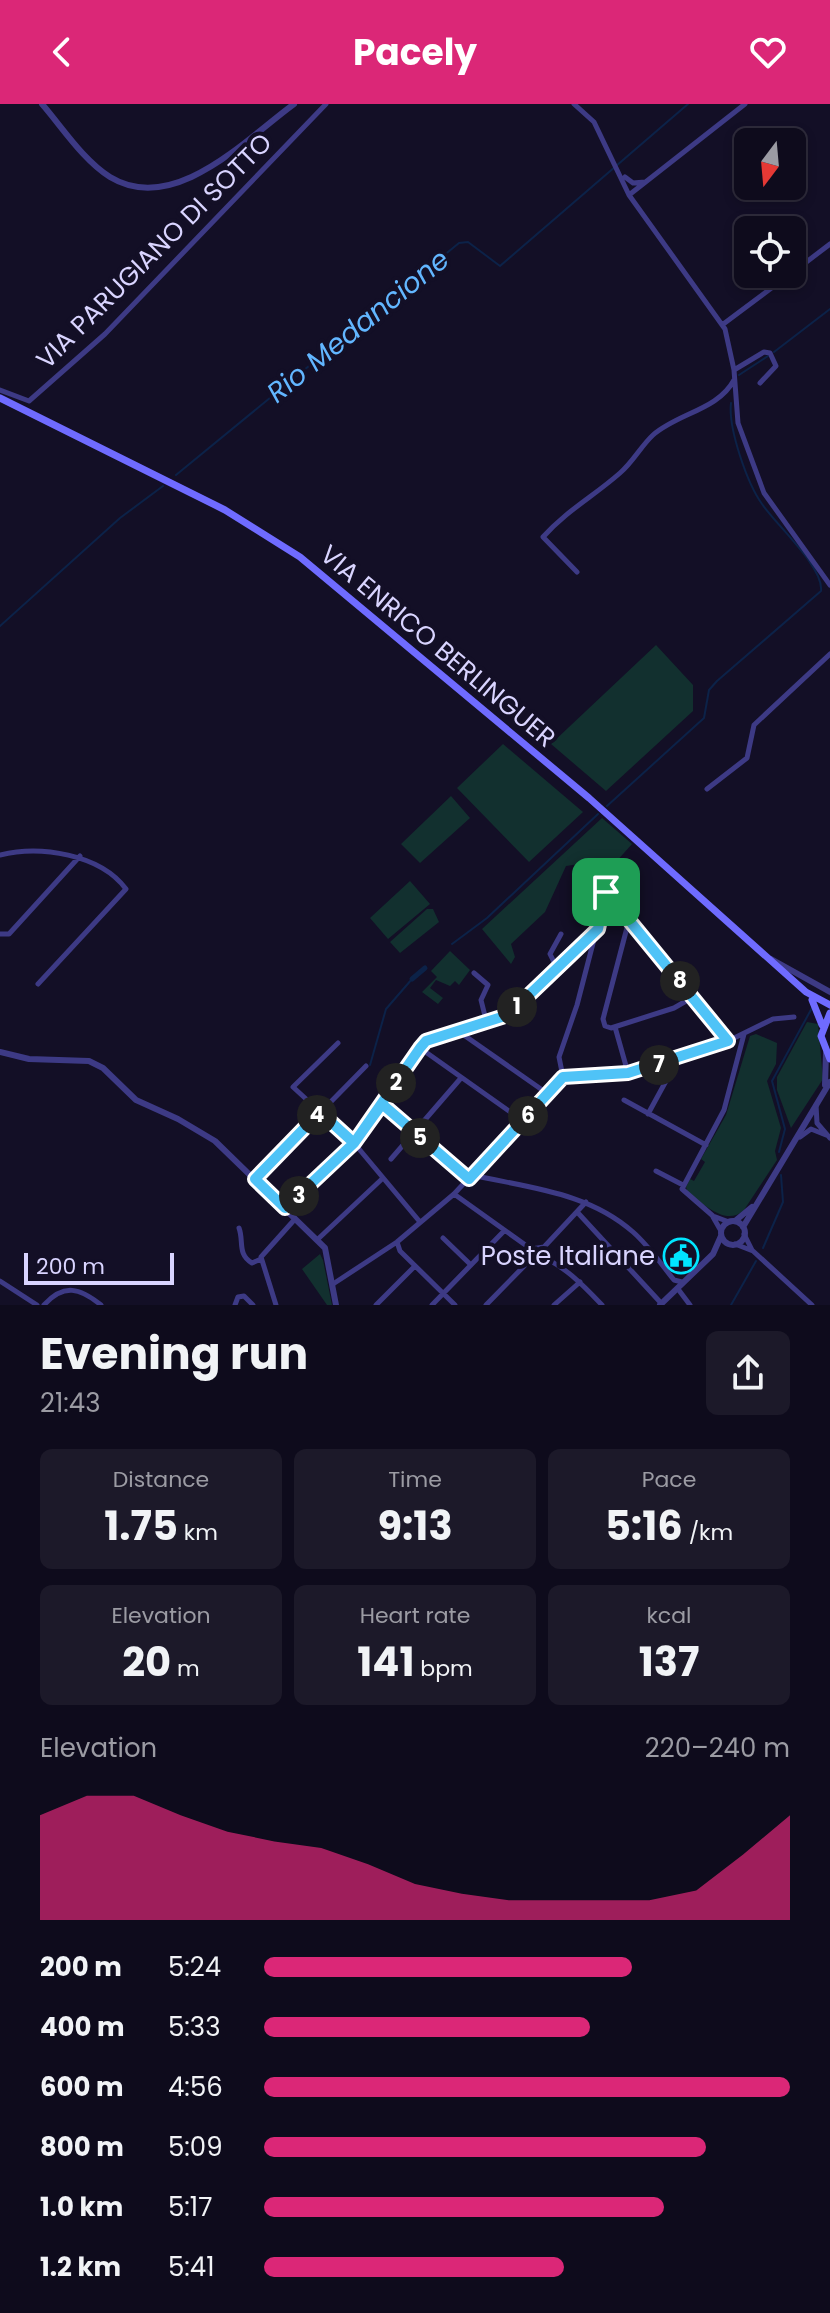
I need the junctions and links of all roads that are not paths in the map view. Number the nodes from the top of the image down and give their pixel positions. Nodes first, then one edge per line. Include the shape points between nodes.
1 (42, 104) edge
2 (294, 104) edge
3 (326, 104) edge
4 (574, 104) edge
5 (745, 104) edge
6 (621, 172) junction
7 (646, 182) junction
8 (629, 195) junction
9 (830, 244) edge
10 (806, 262) edge
11 (771, 288) edge
12 (722, 325) junction
13 (734, 370) junction
14 (735, 379) junction
15 (760, 383) dead end
16 (0, 390) edge
17 (0, 398) edge
18 (577, 572) dead end
19 (830, 585) edge
20 (830, 654) edge
21 (707, 789) dead end
22 (0, 855) edge
23 (80, 856) junction
24 (629, 920) junction
25 (598, 929) junction
26 (0, 934) edge
27 (561, 934) dead end
28 (768, 958) junction
29 (557, 968) junction
30 (474, 973) dead end
31 (38, 984) dead end
32 (806, 992) junction
33 (830, 992) edge
34 (693, 997) junction
35 (830, 1005) edge
36 (830, 1013) edge
37 (794, 1017) dead end
38 (487, 1024) junction
39 (615, 1027) junction
40 (822, 1027) junction
41 (458, 1031) junction
42 (744, 1034) junction
43 (728, 1041) junction
44 (338, 1043) dead end
45 (420, 1048) junction
46 (0, 1052) edge
47 (828, 1056) edge
48 (678, 1059) junction
49 (366, 1066) dead end
50 (628, 1073) junction
51 (563, 1077) junction
52 (461, 1078) junction
53 (830, 1082) edge
54 (824, 1088) junction
55 (548, 1094) junction
56 (624, 1100) dead end
57 (817, 1100) junction
58 (382, 1104) junction
59 (320, 1112) junction
60 (648, 1114) junction
61 (523, 1121) junction
62 (414, 1132) junction
63 (828, 1136) edge
64 (354, 1143) junction
65 (706, 1145) junction
66 (789, 1148) junction
67 (391, 1159) dead end
68 (656, 1171) dead end
69 (470, 1177) junction
70 (383, 1178) junction
71 (255, 1179) junction
72 (683, 1185) junction
73 (454, 1194) junction
74 (586, 1202) junction
75 (752, 1207) junction
76 (285, 1208) junction
77 (579, 1214) junction
78 (713, 1216) junction
79 (295, 1219) junction
80 (420, 1222) junction
81 (732, 1222) junction
82 (239, 1228) dead end
83 (504, 1231) junction
84 (744, 1231) junction
85 (721, 1233) junction
86 (443, 1238) dead end
87 (318, 1239) junction
88 (397, 1242) junction
89 (733, 1244) junction
90 (544, 1247) junction
91 (531, 1249) junction
92 (753, 1251) junction
93 (713, 1254) junction
94 (532, 1258) junction
95 (261, 1259) junction
96 (548, 1259) junction
97 (471, 1265) junction
98 (415, 1266) junction
99 (0, 1281) edge
100 (580, 1282) junction
101 (333, 1284) junction
102 (680, 1286) junction
103 (444, 1294) junction
104 (661, 1303) edge
105 (37, 1305) edge
106 (44, 1305) edge
107 (101, 1305) edge
108 (235, 1305) edge
109 (253, 1305) edge
110 (276, 1305) edge
111 (336, 1305) edge
112 (376, 1305) edge
113 (432, 1305) edge
114 (455, 1305) edge
115 (486, 1305) edge
116 (554, 1305) edge
117 (602, 1305) edge
118 (690, 1305) edge
119 (812, 1305) edge

1 - 2 street via 95,165 138,188 168,186 203,171
3 - 16 street, VIA PARUGIANO DI SOTTO via 50,385 29,401
4 - 6 street via 594,122
5 - 7 street
6 - 7 street via 633,183
6 - 8 street
7 - 8 street
8 - 12 street
9 - 10 street
11 - 12 street
12 - 13 street
13 - 14 street
13 - 15 street via 769,352 776,366
14 - 18 street via 721,398 653,435 620,473 566,512 543,537
14 - 19 street via 738,423 764,493
17 - 28 main road, VIA ENRICO BERLINGUER via 243,520 333,583 589,798
20 - 21 street via 754,725 747,758
22 - 23 street
23 - 26 street via 9,934
23 - 31 street via 126,891
24 - 25 street via 606,892
24 - 34 street
24 - 39 street via 603,1019 607,1027
25 - 29 street
25 - 51 street via 559,1057
27 - 29 street via 550,954
28 - 32 main road, VIA ENRICO BERLINGUER
28 - 33 street
29 - 38 street via 506,1017
30 - 38 street via 488,985 481,1000
32 - 35 main road, VIA ENRICO BERLINGUER
32 - 40 main road, VIA ENRICO BERLINGUER via 819,1010
34 - 39 street
34 - 43 street
36 - 40 main road
37 - 42 street via 773,1019
38 - 41 street
39 - 50 street
40 - 47 main road, VIA ENRICO BERLINGUER
41 - 45 street via 429,1039
41 - 55 street
42 - 43 street
42 - 65 street via 724,1110
43 - 48 street
44 - 59 street via 293,1087
45 - 52 street
45 - 58 street
46 - 71 street via 29,1059 89,1061 215,1141
47 - 54 street
48 - 50 street
48 - 60 street
49 - 59 street
50 - 51 street
51 - 55 street
52 - 61 street
52 - 62 street
53 - 54 street
54 - 57 street
55 - 61 street
56 - 60 street
57 - 63 street via 816,1119
57 - 66 street
58 - 62 street
58 - 64 street
59 - 64 street
59 - 71 street
60 - 65 street
61 - 69 street
62 - 67 street
62 - 69 street
63 - 66 street via 808,1129
64 - 70 street
64 - 76 street
65 - 72 street
66 - 75 street
68 - 72 street
69 - 73 street
69 - 74 street
70 - 80 street
70 - 87 street
71 - 76 street
72 - 78 street via 683,1193
73 - 80 street
73 - 83 street
74 - 77 street
74 - 102 street via 632,1231
75 - 81 street
75 - 84 street
76 - 79 street
77 - 90 street
77 - 104 street
78 - 81 street
78 - 85 street
79 - 87 street
79 - 95 street
80 - 88 street
81 - 84 street
81 - 85 street
82 - 95 street via 247,1259
83 - 91 street
83 - 97 street
84 - 89 street
84 - 92 street
85 - 89 street
85 - 93 street
86 - 97 street
87 - 101 street via 331,1262
88 - 98 street
88 - 101 street
89 - 92 street
89 - 93 street
90 - 91 street
90 - 96 street
91 - 94 street
92 - 119 street
93 - 102 street
94 - 96 street
94 - 115 street
95 - 110 street
96 - 100 street
97 - 103 street
98 - 103 street
98 - 112 street
99 - 105 street
100 - 116 street
100 - 117 street
101 - 111 street
102 - 104 street
102 - 118 street
103 - 113 street
103 - 114 street
106 - 107 street via 65,1289 76,1288
108 - 109 street via 244,1296

